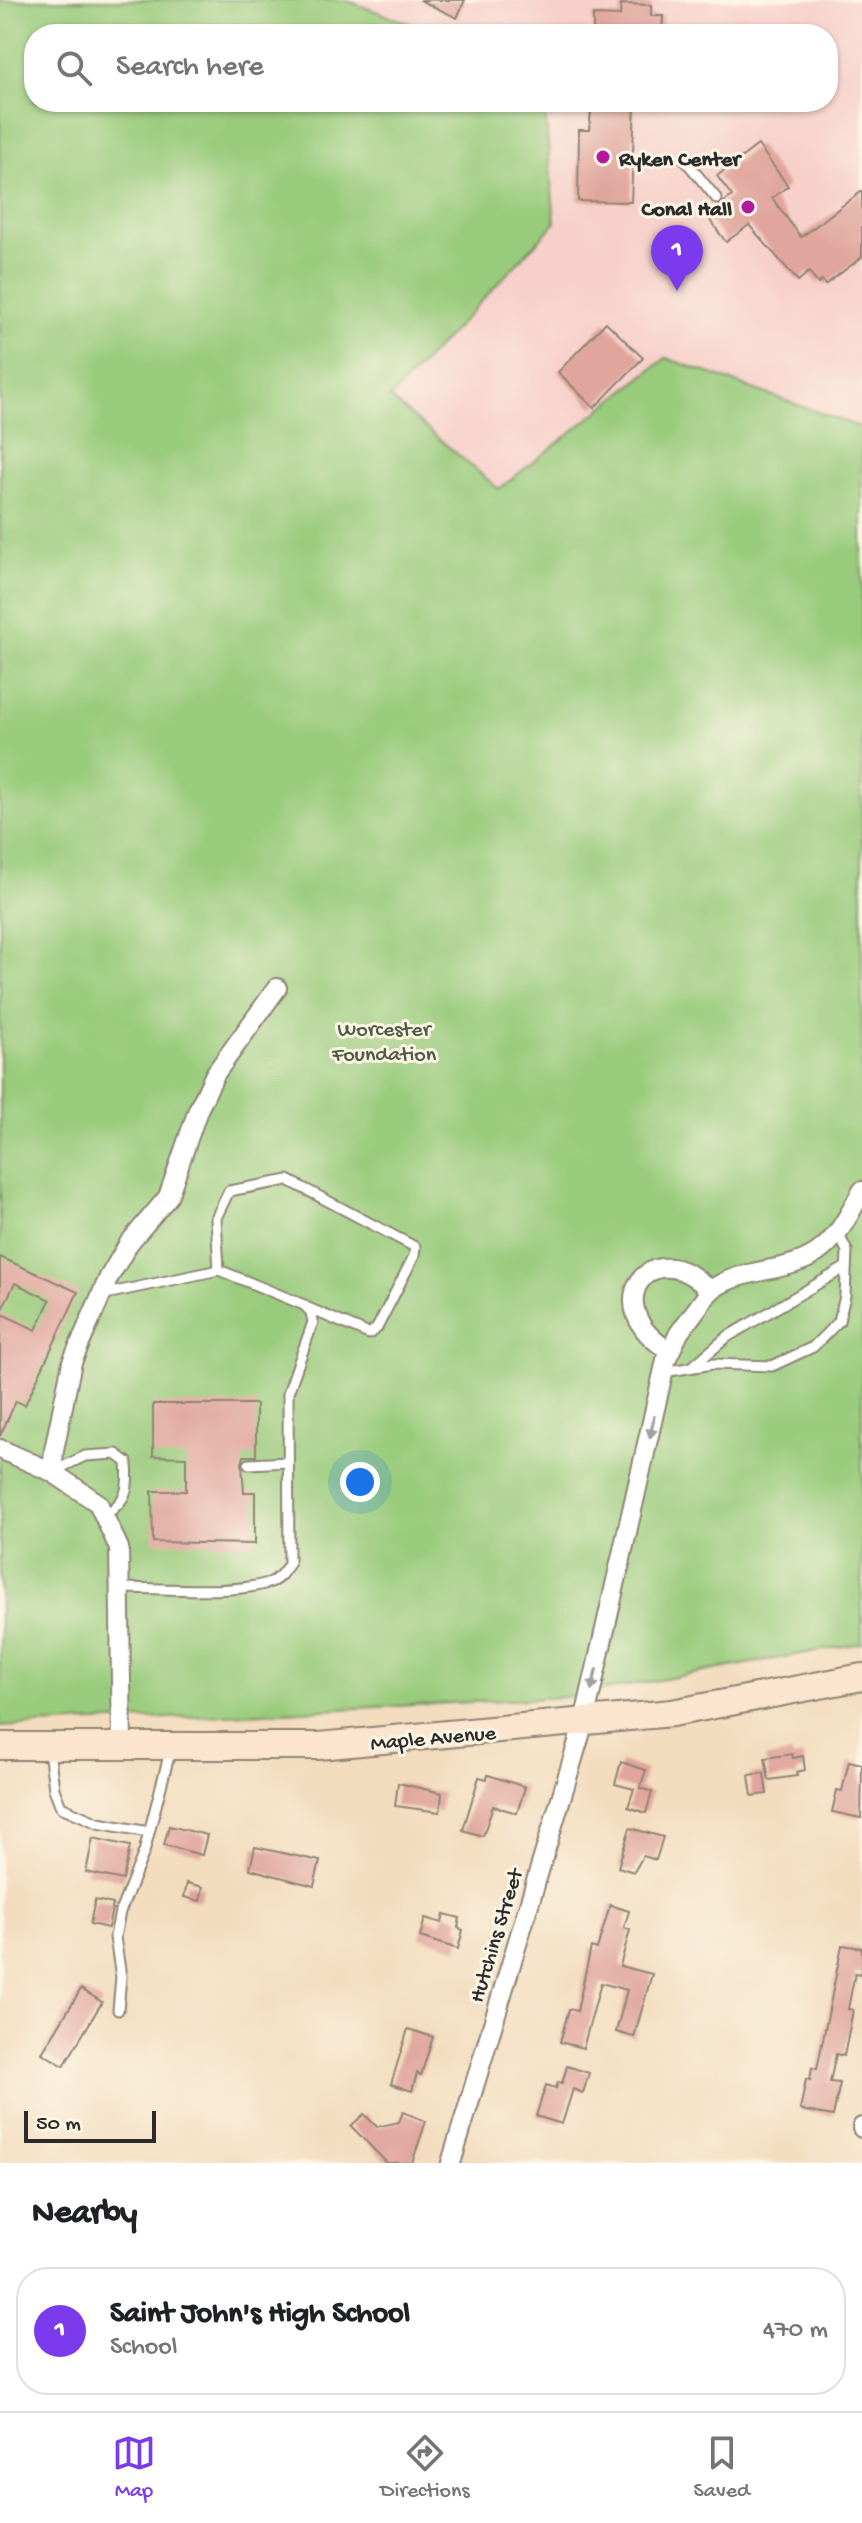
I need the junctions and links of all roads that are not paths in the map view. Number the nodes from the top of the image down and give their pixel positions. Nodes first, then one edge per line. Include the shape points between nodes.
1 (685, 160) dead end
2 (717, 199) dead end
3 (277, 988) dead end
4 (862, 1191) edge
5 (837, 1231) junction
6 (846, 1267) junction
7 (219, 1270) junction
8 (710, 1291) junction
9 (101, 1295) junction
10 (307, 1308) junction
11 (670, 1351) junction
12 (691, 1367) junction
13 (663, 1372) junction
14 (0, 1449) edge
15 (288, 1462) junction
16 (249, 1464) dead end
17 (52, 1472) junction
18 (106, 1514) junction
19 (120, 1588) junction
20 (862, 1677) edge
21 (584, 1722) junction
22 (0, 1746) edge
23 (49, 1746) junction
24 (122, 1747) junction
25 (171, 1748) junction
26 (149, 1832) junction
27 (118, 2010) dead end
28 (451, 2163) edge

1 - 2 lane
3 - 9 street via 225,1058 198,1110 168,1197 122,1253
4 - 5 street
5 - 6 lane via 847,1251
5 - 8 street via 806,1258 734,1277
6 - 12 lane via 727,1337
6 - 12 lane via 839,1321 813,1347 772,1366
7 - 9 lane
7 - 10 lane
7 - 10 lane via 216,1218 229,1191 288,1180 415,1247 377,1328 369,1334
8 - 11 street
8 - 11 street via 690,1272 669,1265 653,1271 638,1286 633,1301 636,1318
9 - 17 street via 72,1362
10 - 15 lane via 313,1322 288,1393
11 - 13 street, Hutchins Street
12 - 13 lane
13 -> 21 street, Hutchins Street
14 - 17 street
15 - 16 lane
15 - 19 lane via 289,1564 283,1573 272,1581 224,1588
17 - 18 street via 89,1495
17 - 18 lane via 85,1456 116,1454 127,1462 129,1487 121,1504
18 - 19 street via 119,1548
19 - 24 street
20 - 21 main road, Maple Avenue via 696,1710
21 - 25 main road, Maple Avenue via 300,1748
21 - 28 street, Hutchins Street
22 - 23 main road, Maple Avenue
23 - 24 main road, Maple Avenue
23 - 26 lane via 61,1807 98,1823
24 - 25 main road, Maple Avenue
25 - 26 lane
26 - 27 lane via 115,1937 121,1977

